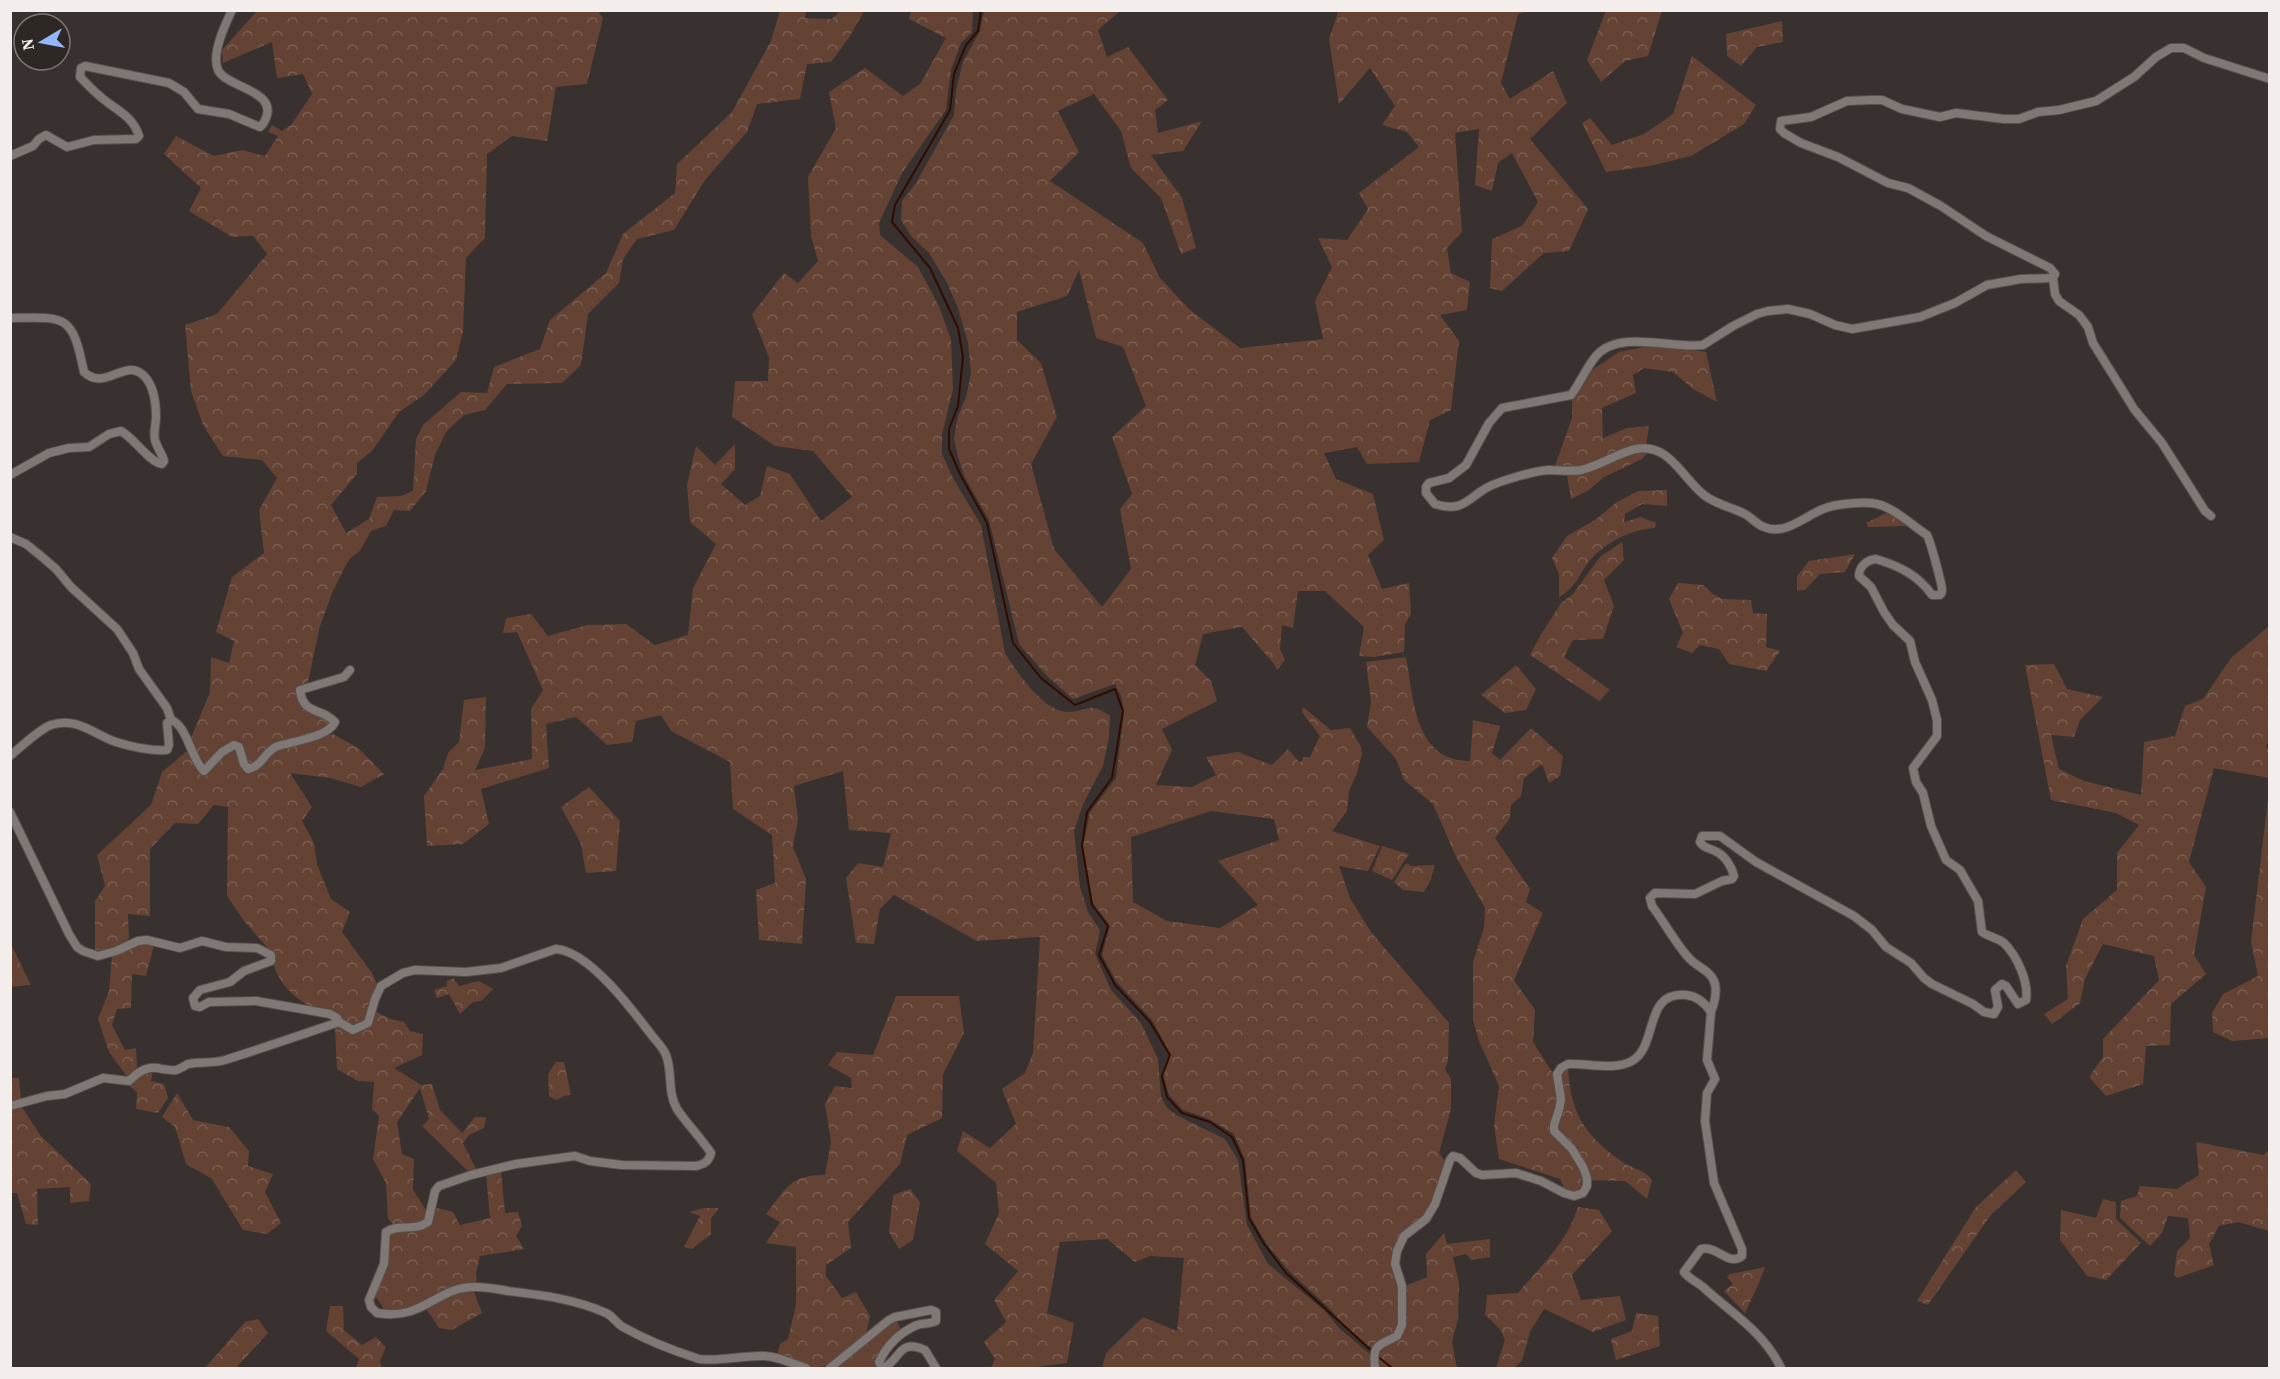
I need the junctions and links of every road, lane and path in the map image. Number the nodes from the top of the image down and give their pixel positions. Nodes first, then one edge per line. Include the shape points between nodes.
1 (232, 10) edge
2 (2270, 79) edge
3 (10, 156) edge
4 (2053, 278) junction
5 (10, 318) edge
6 (10, 475) edge
7 (2211, 516) dead end
8 (10, 537) edge
9 (350, 670) dead end
10 (171, 720) junction
11 (10, 756) edge
12 (10, 812) edge
13 (1711, 1012) junction
14 (339, 1022) junction
15 (10, 1106) edge
16 (806, 1368) edge
17 (830, 1368) edge
18 (882, 1368) edge
19 (936, 1368) edge
20 (1375, 1368) edge
21 (1781, 1368) edge

1 - 3 street via 221,35 217,62 224,77 265,102 267,111 260,127 229,114 198,109 184,92 169,83 85,66 80,77 127,116 139,136 136,140 94,140 67,147 46,135
2 - 4 street via 2184,48 2171,48 2096,101 2019,119 1956,113 1940,117 1871,100 1847,101 1811,117 1781,121 1780,129 1801,143 1838,156 1881,180 1908,188 1986,236 2050,268 2055,274
4 - 7 street via 2059,301 2088,327 2093,343 2134,409
4 - 13 street via 1987,285 1920,317 1852,329 1788,309 1757,314 1703,345 1613,343 1596,356 1571,395 1502,408 1466,465 1449,478 1426,487 1435,504 1455,507 1490,486 1514,478 1548,470 1572,472 1638,448 1650,449 1667,456 1705,496 1746,514 1764,527 1782,528 1824,508 1867,502 1890,510 1930,540 1942,584 1940,595 1932,595 1905,570 1876,559 1863,565 1859,576 1871,587 1893,625 1910,640 1932,700 1937,736 1913,768 1931,826 1946,860 1960,870 1978,901 1983,932 2003,942 2020,968 2026,1000 2018,1004 2002,984 1995,990 1998,1007 1994,1014 1943,991 1904,957 1886,947 1854,916 1773,873 1712,834 1702,836 1700,842 1722,856 1734,876 1695,894 1655,894 1650,898 1685,953 1706,969 1715,983
5 - 6 street via 50,317 68,325 74,331 84,372 89,377 106,379 134,368 140,372 152,389 154,438 164,461 154,463 142,447 121,431 89,447 49,453
8 - 10 street via 41,556 117,629
9 - 10 street via 344,677 300,690 304,704 332,719 333,728 276,747 248,770 239,747 234,745 204,771 181,727
10 - 11 street via 167,723 166,750 115,742 86,726 54,724
12 - 14 street via 69,934 83,951 106,955 138,940 180,948 202,941 257,948 271,955 271,961 244,971 230,982 200,990 193,998 195,1006 256,1001 330,1014
13 - 20 street via 1691,995 1670,996 1661,1002 1645,1043 1632,1061 1614,1066 1568,1064 1561,1068 1557,1074 1561,1099 1554,1131 1583,1167 1587,1186 1582,1193 1564,1193 1516,1173 1482,1175 1460,1158 1454,1156 1450,1160 1435,1204 1426,1218 1404,1236 1397,1251 1402,1325 1397,1336 1376,1348
13 - 21 street via 1707,1060 1715,1078 1707,1094 1705,1121 1714,1183 1742,1256 1733,1260 1707,1247 1701,1249 1684,1272 1753,1328
14 - 15 street via 222,1062 198,1062 177,1070 146,1069 129,1081 103,1078 65,1094
14 - 16 street via 353,1030 368,1023 381,986 403,973 501,968 556,949 565,950 624,999 665,1052 671,1096 711,1153 704,1165 696,1166 622,1165 575,1156 559,1157 516,1164 439,1186 428,1222 421,1227 386,1232 384,1263 369,1300 377,1313 407,1313 448,1292 482,1287 588,1306 609,1314 621,1326 699,1359 766,1356
17 - 18 street via 895,1317 936,1312 933,1323 919,1324 894,1340 879,1362
18 - 19 street via 887,1368 898,1352 912,1347 925,1350

